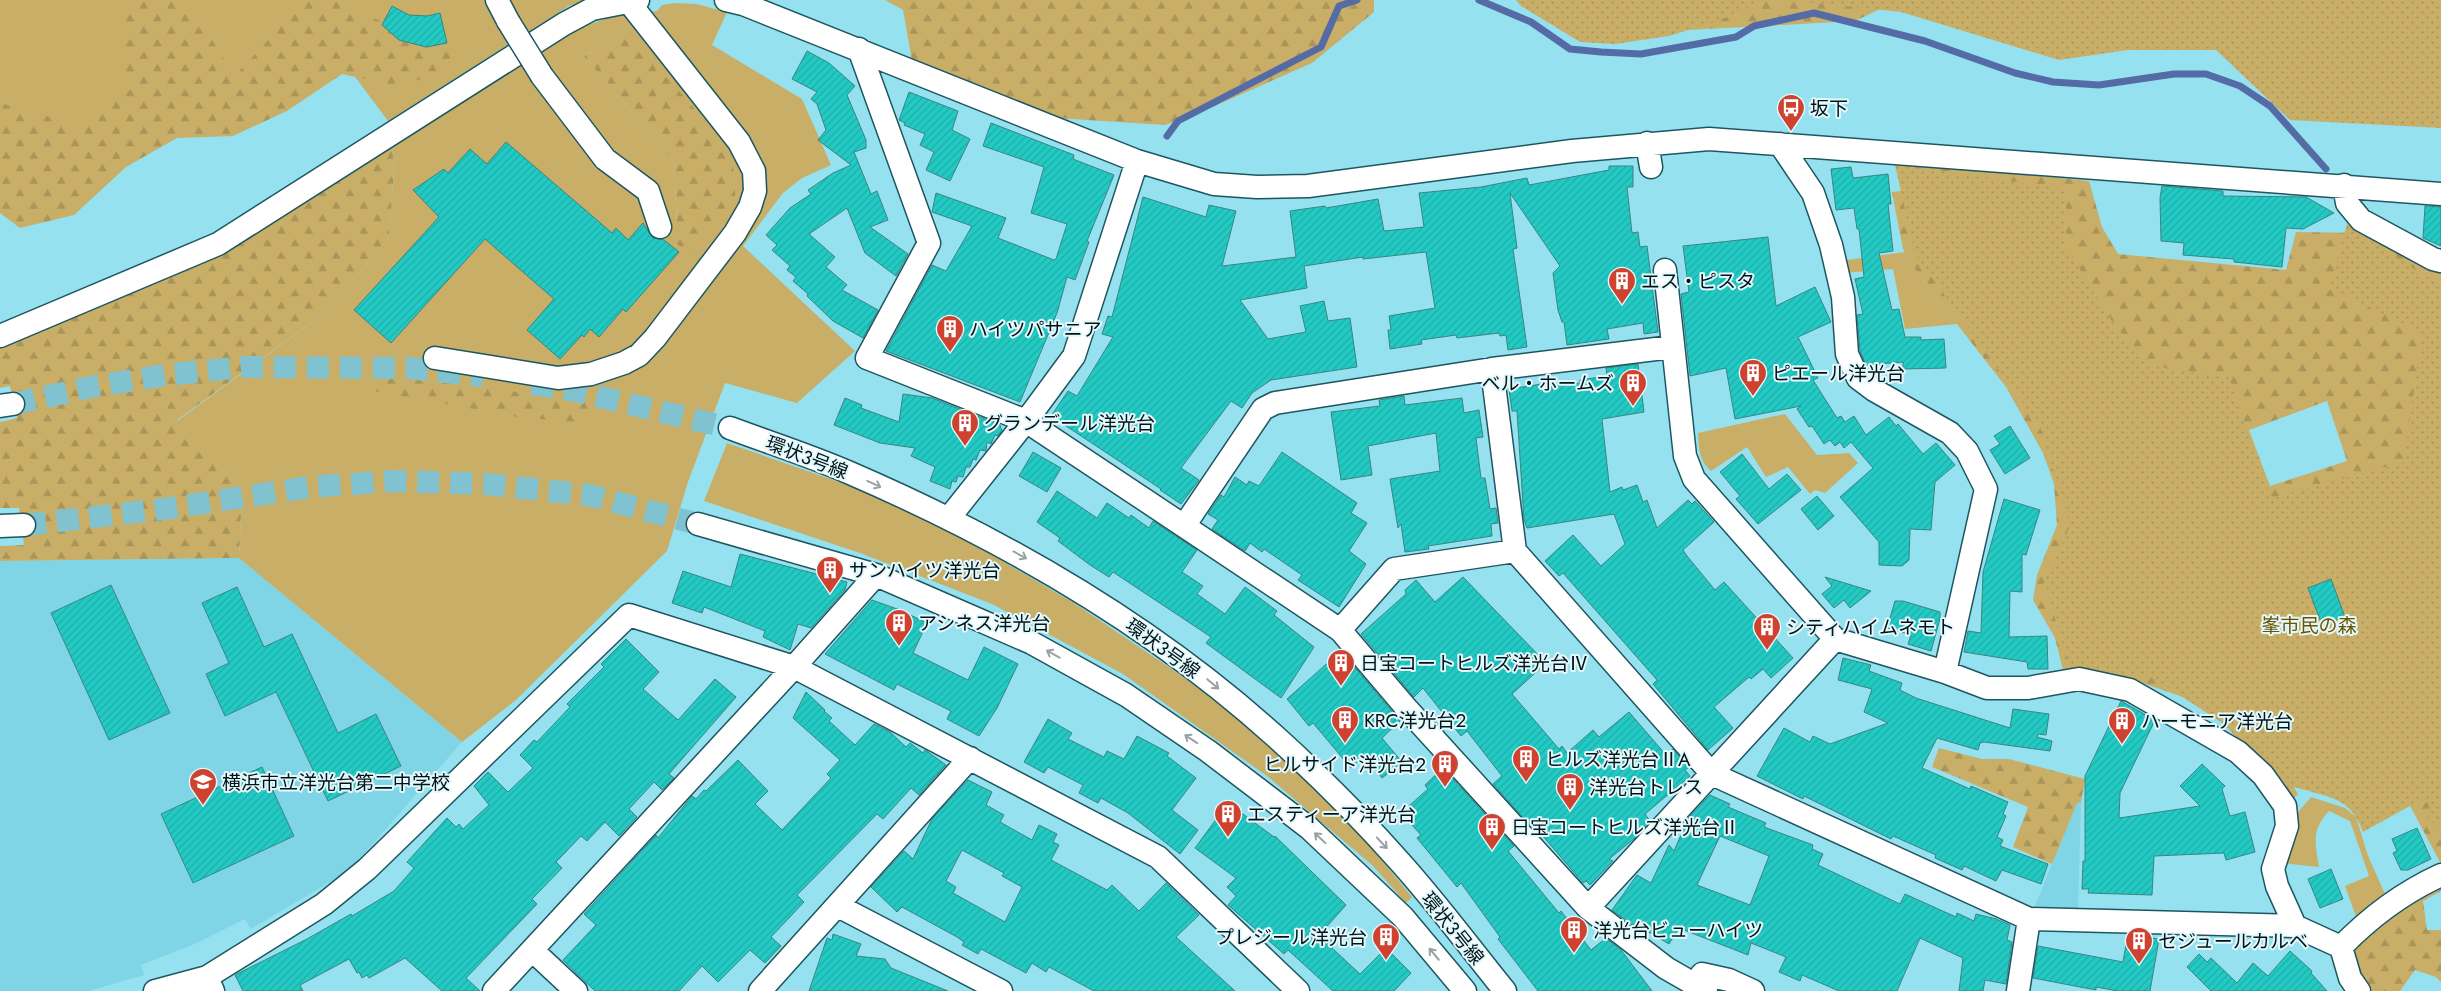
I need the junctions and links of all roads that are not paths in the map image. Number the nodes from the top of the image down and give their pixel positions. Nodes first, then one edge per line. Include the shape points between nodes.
1 (497, 0) edge
2 (726, 0) edge
3 (633, 1) edge
4 (858, 50) junction
5 (1647, 143) junction
6 (1780, 144) junction
7 (1137, 161) junction
8 (1651, 168) dead end
9 (2344, 185) junction
10 (2441, 194) edge
11 (660, 228) dead end
12 (2441, 261) edge
13 (1665, 270) dead end
14 (0, 336) edge
15 (1672, 347) junction
16 (435, 358) dead end
17 (1492, 369) junction
18 (1026, 421) junction
19 (730, 428) tunnel mouth
20 (949, 518) junction
21 (698, 524) tunnel mouth
22 (24, 525) tunnel mouth
23 (0, 526) edge
24 (1184, 526) junction
25 (1515, 551) junction
26 (876, 575) junction
27 (1340, 630) junction
28 (1835, 639) junction
29 (794, 667) junction
30 (1945, 672) junction
31 (970, 758) junction
32 (1712, 774) junction
33 (2441, 875) edge
34 (838, 906) junction
35 (1588, 908) junction
36 (2029, 919) junction
37 (2295, 926) junction
38 (2341, 947) junction
39 (532, 950) junction
40 (210, 984) edge
41 (1701, 988) edge
42 (156, 991) edge
43 (494, 991) edge
44 (576, 991) edge
45 (760, 991) edge
46 (1001, 991) edge
47 (1298, 991) edge
48 (1465, 991) edge
49 (1505, 991) edge
50 (1753, 991) edge
51 (2018, 991) edge
52 (2359, 991) edge

1 - 11 street, bridge via 542,76 605,160 648,191
2 - 4 street via 744,4
3 - 14 street via 592,9 564,24 218,244
3 - 16 street via 739,142 754,170 755,191 750,207 655,338 639,355 624,363 591,374 558,378
4 - 7 street
4 - 18 street via 929,243 868,358
5 - 6 street via 1709,139
5 - 7 street via 1308,186 1214,184
5 - 8 street
6 - 9 street
6 - 30 street via 1813,193 1831,246 1843,297 1847,354 1858,378 1950,432 1967,451 1986,489
7 - 18 street via 1074,356
9 - 10 street
9 - 12 street via 2347,203 2361,220
13 - 15 street
15 - 17 street
15 - 28 street via 1685,456 1694,479
17 - 24 street via 1275,403 1263,409
17 - 25 street
18 - 20 street
18 - 24 street
19 -> 20 street, 環状3号線 via 848,472
20 -> 49 street, 環状3号線 via 1021,555 1122,618 1203,676 1276,737 1400,862
21 - 26 street, 環状3号線
22 - 23 street
24 - 27 street
25 - 27 street via 1394,569
25 - 32 street
26 - 29 street
48 -> 26 street, 環状3号線 via 1403,917 1309,828 1208,751 1126,695 1032,643
27 - 35 street via 1408,710
28 - 30 street
28 - 32 street
29 - 31 street
29 - 39 street
29 - 40 street via 629,615 367,869 324,904
30 - 37 street via 1986,688 2028,688 2080,679 2130,690 2238,752 2263,775 2285,806 2287,826 2273,869
31 - 34 street
31 - 47 street via 1158,857
32 - 35 street
32 - 36 street
33 - 38 street via 2409,892
34 - 45 street
34 - 46 street
35 - 41 street via 1666,968
36 - 37 street
36 - 51 street
37 - 38 street
38 - 52 street via 2350,978
39 - 43 street
39 - 44 street
40 - 42 street
41 - 50 street via 1702,974 1729,980

